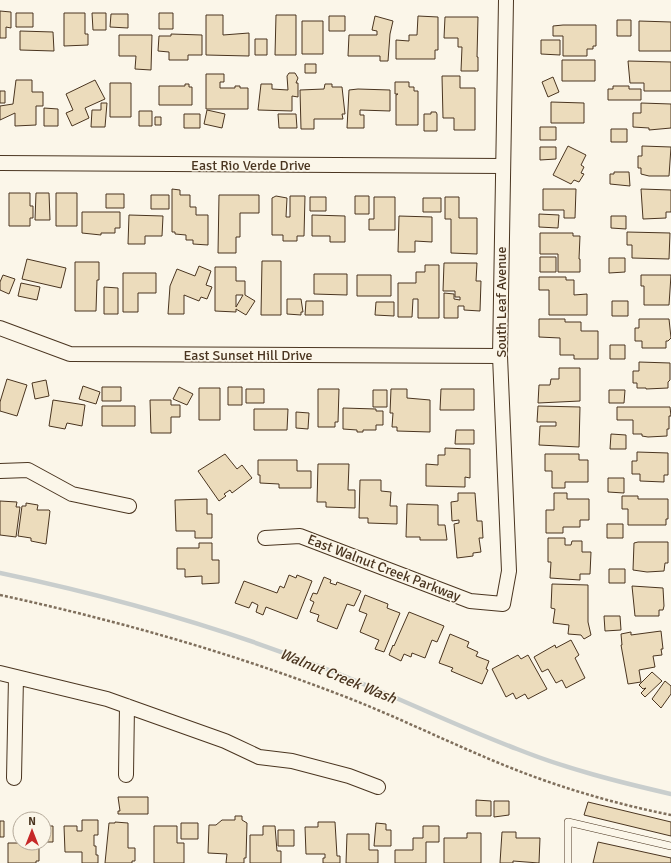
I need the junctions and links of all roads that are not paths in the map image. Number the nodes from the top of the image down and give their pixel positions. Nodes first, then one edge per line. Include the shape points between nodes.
1 (506, 0) edge
2 (0, 163) edge
3 (502, 166) junction
4 (0, 328) edge
5 (500, 356) junction
6 (0, 471) edge
7 (129, 506) dead end
8 (265, 538) dead end
9 (503, 604) joint
10 (0, 673) edge
11 (16, 677) junction
12 (127, 706) junction
13 (126, 775) dead end
14 (14, 778) dead end
15 (378, 787) dead end
16 (671, 846) edge
17 (568, 863) edge

1 - 3 street, South Leaf Avenue
2 - 3 street, East Rio Verde Drive
3 - 5 street, South Leaf Avenue
4 - 5 street, East Sunset Hill Drive via 70,354
5 - 9 street, South Leaf Avenue via 508,571
6 - 7 street via 28,470 72,494
8 - 9 street, East Walnut Creek Parkway via 300,536 470,600
10 - 11 street
11 - 12 street
11 - 14 street
12 - 13 street
12 - 15 street via 225,741 259,757 334,772
16 - 17 lane via 568,822

